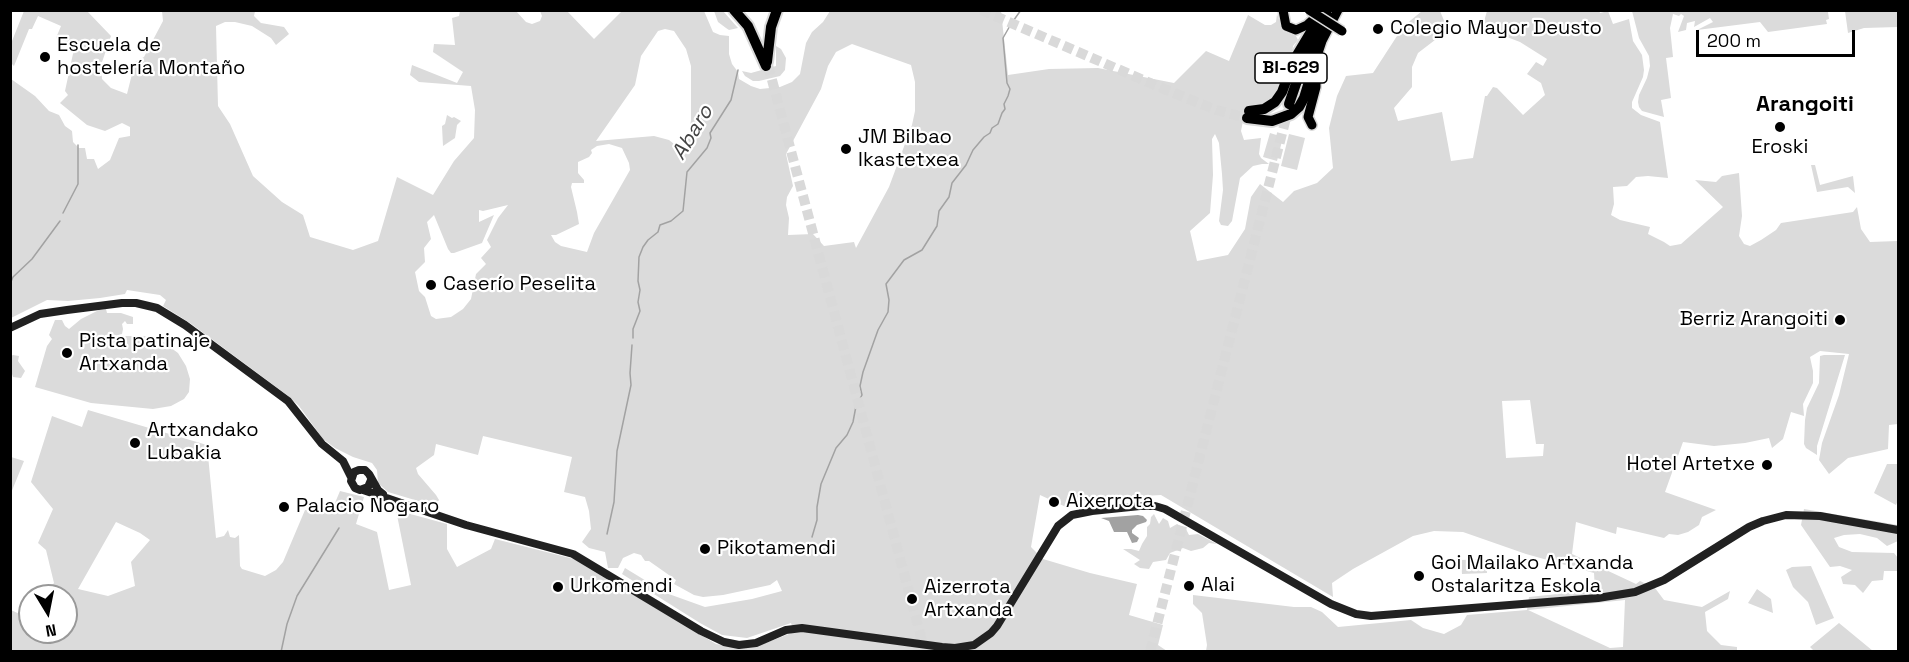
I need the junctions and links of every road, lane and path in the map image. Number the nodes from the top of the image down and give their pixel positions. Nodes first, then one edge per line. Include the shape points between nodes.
1 (734, 10) edge
2 (744, 10) edge
3 (777, 10) edge
4 (1283, 10) edge
5 (1309, 10) edge
6 (1324, 10) edge
7 (1331, 10) edge
8 (1338, 10) edge
9 (1345, 32) dead end
10 (1316, 59) junction
11 (767, 64) junction
12 (1289, 104) tunnel mouth
13 (1312, 125) dead end
14 (10, 328) edge
15 (341, 459) junction
16 (362, 470) junction
17 (351, 477) junction
18 (371, 480) junction
19 (363, 490) junction
20 (389, 498) junction
21 (1899, 530) edge

1 - 11 highway via 748,27
2 - 11 highway via 757,30
3 - 11 highway
4 - 6 main road via 1284,22 1296,30
5 - 9 main road, bridge
6 - 10 highway, BI-629 via 1275,102 1248,115 1272,121 1291,114 1304,98
7 - 12 highway via 1300,72
8 - 10 main road, BI-629
10 - 13 main road via 1316,87 1308,117
14 - 15 street via 44,313 113,304 136,303 157,308 288,401 322,444
15 - 16 street
15 - 17 street
16 - 17 street
16 - 18 street
17 - 19 street via 355,488
18 - 19 street
18 - 20 street
19 - 20 street
20 - 21 street via 466,525 573,554 701,631 739,645 802,628 955,648 974,645 991,633 1058,526 1072,515 1140,506 1165,509 1331,604 1371,616 1635,592 1664,580 1763,521 1786,515 1820,516

